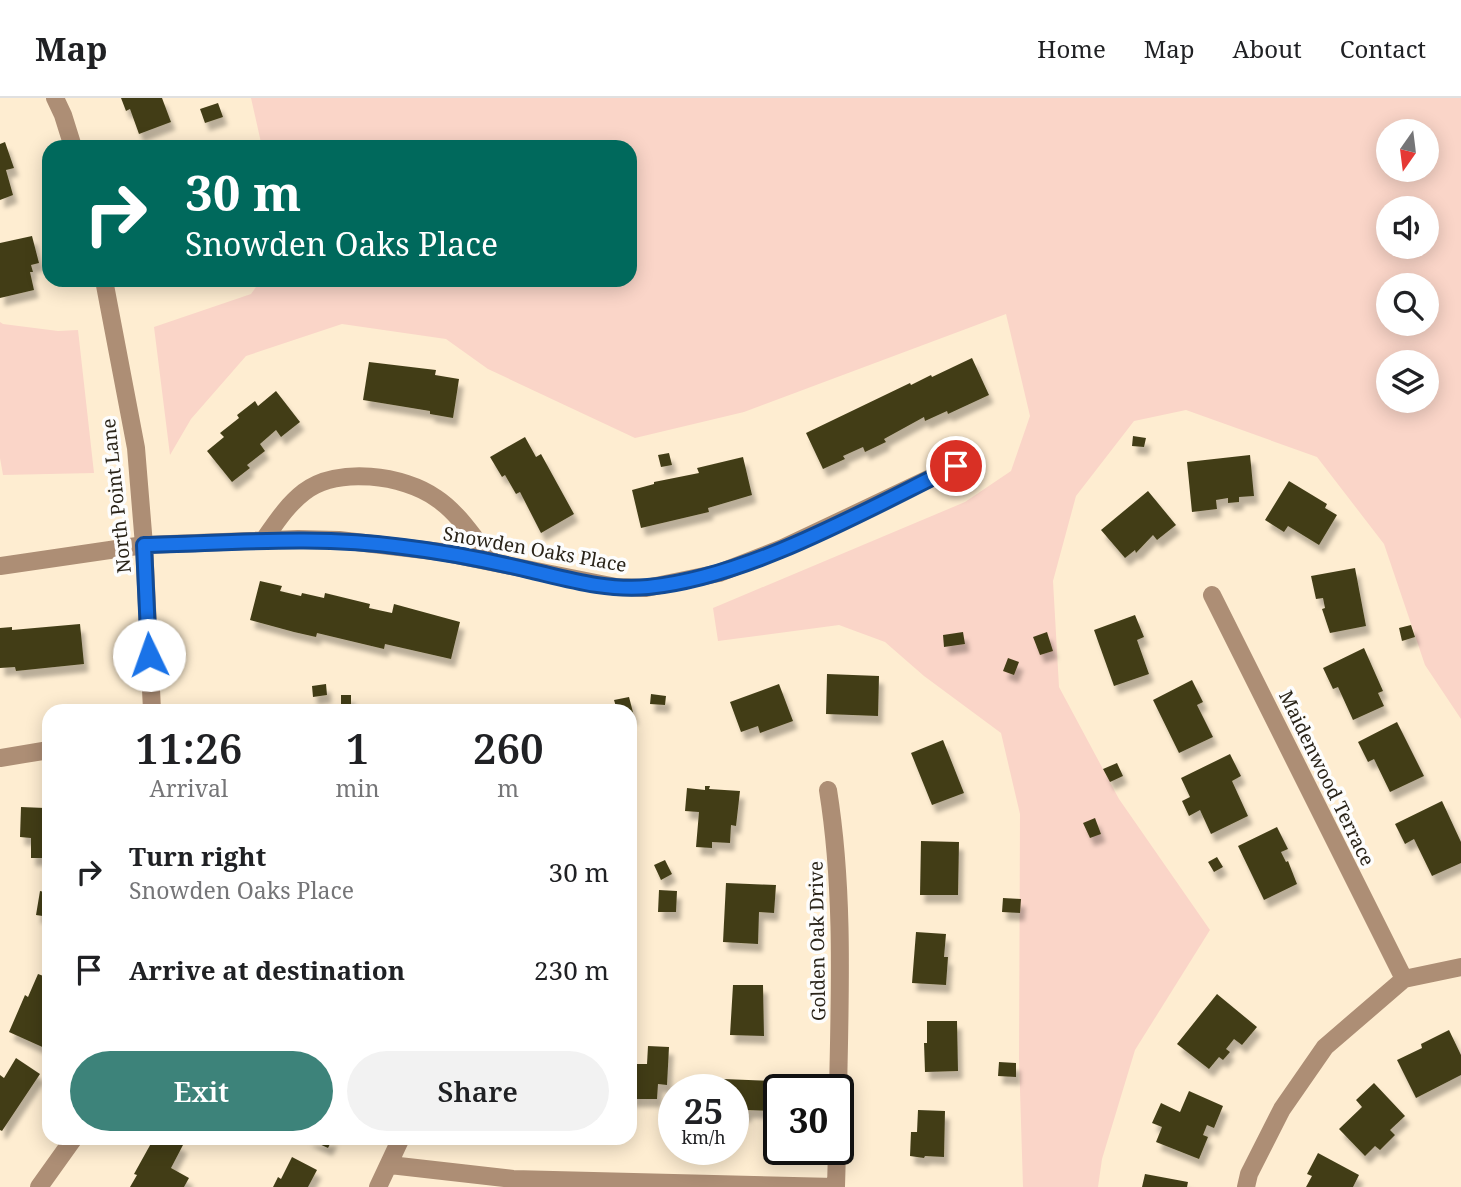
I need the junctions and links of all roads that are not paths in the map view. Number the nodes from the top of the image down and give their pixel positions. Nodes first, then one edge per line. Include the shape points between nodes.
1 (55, 98) edge
2 (71, 140) edge
3 (105, 287) edge
4 (956, 466) dead end
5 (263, 541) junction
6 (144, 545) junction
7 (493, 562) junction
8 (0, 566) edge
9 (1212, 595) dead end
10 (152, 704) edge
11 (42, 751) edge
12 (0, 758) edge
13 (828, 790) dead end
14 (1461, 967) edge
15 (1404, 979) junction
16 (838, 1074) edge
17 (69, 1145) edge
18 (398, 1145) edge
19 (390, 1165) junction
20 (837, 1165) edge
21 (39, 1187) edge
22 (378, 1187) edge
23 (836, 1187) edge
24 (1246, 1187) edge

1 - 2 street
3 - 6 street, North Point Lane via 136,448
4 - 7 street, Snowden Oaks Place via 808,538 719,573 682,582 616,587
5 - 6 street, Snowden Oaks Place
5 - 7 street, Snowden Oaks Place via 339,540
5 - 7 street via 304,491 327,481 367,476 408,484 437,498
6 - 8 street, Snowden Oaks Place
6 - 10 street, North Point Lane
9 - 15 street, Maidenwood Terrace
11 - 12 street
13 - 16 street, Golden Oak Drive via 839,893
14 - 15 street
15 - 24 street via 1325,1047 1282,1109
17 - 21 street
18 - 19 street
19 - 22 street
19 - 23 street via 513,1179
20 - 23 street

